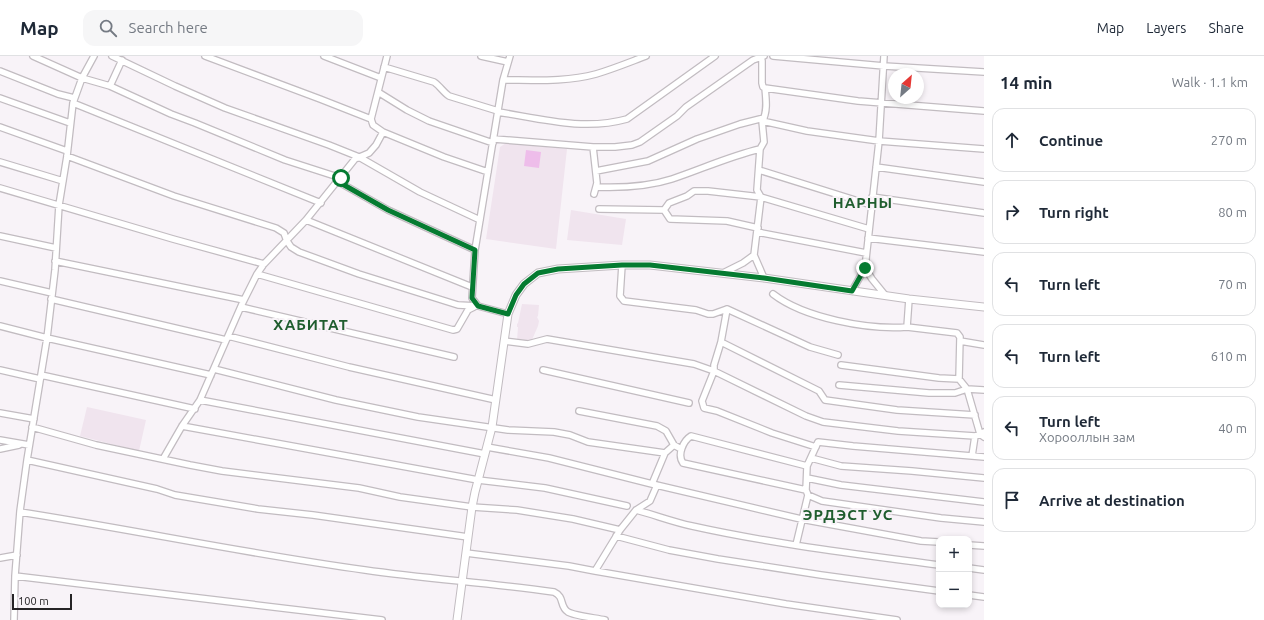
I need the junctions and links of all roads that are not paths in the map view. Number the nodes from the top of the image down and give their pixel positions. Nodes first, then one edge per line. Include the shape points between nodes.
1 (33, 56) edge
2 (94, 56) edge
3 (112, 56) edge
4 (205, 56) edge
5 (324, 56) edge
6 (387, 56) edge
7 (481, 56) edge
8 (510, 56) edge
9 (646, 56) edge
10 (715, 56) edge
11 (762, 56) edge
12 (773, 56) edge
13 (884, 56) edge
14 (122, 60) junction
15 (508, 62) junction
16 (884, 66) junction
17 (384, 67) junction
18 (0, 71) edge
19 (984, 72) edge
20 (82, 78) junction
21 (381, 78) junction
22 (503, 80) junction
23 (110, 86) junction
24 (765, 88) junction
25 (378, 92) junction
26 (0, 98) edge
27 (73, 100) junction
28 (881, 103) junction
29 (984, 111) edge
30 (498, 112) junction
31 (371, 120) junction
32 (763, 120) junction
33 (70, 123) junction
34 (0, 127) edge
35 (383, 132) junction
36 (493, 141) junction
37 (878, 141) junction
38 (593, 146) junction
39 (760, 149) junction
40 (984, 149) edge
41 (67, 153) junction
42 (359, 157) junction
43 (0, 162) edge
44 (876, 167) junction
45 (596, 170) junction
46 (759, 170) junction
47 (488, 172) junction
48 (339, 179) junction
49 (63, 181) junction
50 (984, 182) edge
51 (596, 187) junction
52 (0, 188) edge
53 (594, 194) dead end
54 (761, 197) junction
55 (872, 197) junction
56 (321, 202) junction
57 (59, 205) junction
58 (871, 205) junction
59 (599, 209) dead end
60 (664, 210) junction
61 (984, 213) edge
62 (306, 220) junction
63 (480, 220) junction
64 (869, 229) junction
65 (758, 230) junction
66 (0, 236) edge
67 (868, 238) junction
68 (287, 241) junction
69 (56, 248) junction
70 (475, 250) junction
71 (984, 252) edge
72 (866, 253) junction
73 (754, 255) junction
74 (55, 261) junction
75 (264, 264) junction
76 (622, 265) junction
77 (865, 268) junction
78 (723, 273) junction
79 (257, 274) junction
80 (764, 278) junction
81 (0, 281) edge
82 (472, 287) junction
83 (852, 291) junction
84 (773, 294) dead end
85 (885, 295) junction
86 (52, 296) junction
87 (909, 299) junction
88 (244, 300) junction
89 (478, 306) junction
90 (241, 307) junction
91 (984, 307) edge
92 (727, 309) junction
93 (508, 314) junction
94 (0, 326) edge
95 (907, 327) junction
96 (48, 338) junction
97 (227, 338) junction
98 (504, 341) junction
99 (960, 341) junction
100 (721, 342) junction
101 (984, 345) edge
102 (838, 355) dead end
103 (454, 357) dead end
104 (841, 365) dead end
105 (214, 369) junction
106 (0, 370) edge
107 (543, 370) dead end
108 (714, 371) junction
109 (211, 376) junction
110 (41, 377) junction
111 (959, 379) junction
112 (839, 385) dead end
113 (967, 389) junction
114 (984, 390) edge
115 (200, 400) junction
116 (496, 400) junction
117 (689, 403) dead end
118 (195, 408) junction
119 (579, 411) dead end
120 (0, 413) edge
121 (975, 415) junction
122 (34, 419) junction
123 (182, 426) junction
124 (32, 427) junction
125 (492, 427) junction
126 (981, 435) edge
127 (0, 440) edge
128 (22, 444) junction
129 (674, 445) junction
130 (29, 446) junction
131 (816, 447) junction
132 (0, 449) edge
133 (682, 449) junction
134 (486, 450) junction
135 (665, 453) junction
136 (972, 456) junction
137 (984, 457) edge
138 (811, 458) junction
139 (163, 459) junction
140 (27, 460) junction
141 (807, 466) junction
142 (807, 478) junction
143 (984, 478) edge
144 (478, 480) junction
145 (655, 484) junction
146 (807, 492) junction
147 (984, 502) edge
148 (627, 506) dead end
149 (472, 507) junction
150 (636, 510) junction
151 (20, 512) junction
152 (802, 519) junction
153 (984, 522) edge
154 (620, 530) junction
155 (616, 536) junction
156 (468, 537) junction
157 (936, 542) edge
158 (796, 544) junction
159 (972, 545) edge
160 (984, 546) edge
161 (466, 553) junction
162 (16, 555) junction
163 (0, 558) edge
164 (936, 564) edge
165 (972, 568) edge
166 (984, 570) edge
167 (595, 571) junction
168 (15, 576) junction
169 (462, 582) junction
170 (936, 591) edge
171 (972, 595) edge
172 (984, 597) edge
173 (14, 620) edge
174 (382, 620) edge
175 (457, 620) edge
176 (605, 620) edge
177 (897, 620) edge

1 - 20 street
2 - 20 street
3 - 14 street
4 - 31 street
5 - 21 street
6 - 17 street
7 - 15 street
8 - 15 street
9 - 22 street via 596,74 559,80
10 - 30 street via 627,119 606,124 571,124
11 - 24 street via 762,83
11 - 38 street via 704,93 640,142 632,145
12 - 16 street
13 - 16 street
14 - 23 street
14 - 42 street via 225,108
15 - 22 street
16 - 19 street
16 - 28 street
17 - 21 street
17 - 30 street via 434,82 449,96
18 - 27 street
20 - 23 street
20 - 27 street
21 - 25 street
22 - 30 street
23 - 48 street via 171,114
24 - 28 street
24 - 32 street via 766,105
25 - 31 street
25 - 36 street via 429,121
26 - 33 street
27 - 33 street
27 - 56 street
28 - 29 street
28 - 37 street
30 - 36 street
31 - 35 street via 373,125
32 - 37 street via 807,131
32 - 39 street via 764,142
32 - 45 street via 740,124 648,161
33 - 41 street
34 - 41 street
35 - 42 street via 369,153
35 - 47 street
36 - 38 street
36 - 47 street
37 - 40 street
37 - 44 street
38 - 45 street
39 - 46 street
39 - 51 street via 643,186
41 - 49 street
41 - 68 street via 174,196 276,228 284,233
42 - 48 street
42 - 63 street via 420,192
43 - 49 street
44 - 50 street
44 - 55 street
45 - 51 street
46 - 54 street via 757,190
46 - 58 street
47 - 63 street
48 - 56 street
48 - 70 street via 388,210
49 - 57 street
51 - 53 street
52 - 57 street
54 - 60 street via 694,191 669,203
54 - 64 street
54 - 65 street
55 - 58 street
55 - 61 street
56 - 62 street
57 - 69 street
57 - 75 street via 173,240
58 - 64 street
59 - 60 street
60 - 65 street via 670,219 727,221
62 - 68 street
62 - 82 street
63 - 70 street
64 - 67 street
65 - 72 street
65 - 73 street
66 - 69 street
67 - 71 street
67 - 72 street
68 - 75 street
68 - 89 street via 299,252 359,274 458,306
69 - 74 street
70 - 82 street
72 - 77 street
73 - 78 street
73 - 80 street
74 - 86 street
74 - 88 street
75 - 79 street
76 - 78 main road via 650,265
76 - 92 street via 620,296 624,301 696,310 708,314
76 - 93 main road via 558,269 538,273 524,284
77 - 83 street
77 - 85 street
78 - 80 main road
79 - 88 street
79 - 89 street via 453,330 457,329 468,310
80 - 83 main road
81 - 86 street
82 - 89 street via 472,298
83 - 85 main road
84 - 95 street via 797,307 830,319 894,328
85 - 87 main road
86 - 96 street
86 - 97 street
87 - 91 main road
87 - 95 street
88 - 90 street
89 - 93 street
90 - 97 street
90 - 103 street
92 - 100 street
92 - 102 street via 810,347
93 - 98 main road
94 - 96 street
95 - 99 street via 957,333
96 - 109 street
96 - 110 street
97 - 105 street
97 - 116 street
98 - 108 street via 528,344 547,339 694,364
98 - 116 main road
99 - 101 street
99 - 111 street
100 - 108 street
100 - 121 street via 819,392 824,400 897,410
104 - 111 street
105 - 109 street
105 - 125 street via 336,400 418,417
106 - 110 street
107 - 117 street
108 - 126 street via 823,422 898,431
108 - 131 street via 702,401 704,408
109 - 115 street
110 - 118 street
110 - 122 street
111 - 113 street
112 - 113 street via 929,393 955,393
113 - 114 street
113 - 121 street
115 - 118 street
115 - 134 street
116 - 125 main road
118 - 123 street
119 - 129 street via 657,426 666,431
120 - 122 street
121 - 126 street
122 - 124 street
123 - 139 street
123 - 144 street
124 - 130 street
124 - 139 street via 96,445
125 - 134 main road
125 - 135 street via 554,432 588,442
126 - 136 street
127 - 128 street
128 - 130 street
128 - 132 street
129 - 133 street
129 - 135 street
130 - 140 street
131 - 136 street via 818,442
131 - 138 street
133 - 141 street via 691,436
133 - 146 street via 680,458 683,463
134 - 144 main road
134 - 145 street via 549,458
135 - 145 street
136 - 137 street
138 - 141 street
138 - 143 street via 841,466
139 - 149 street via 222,471 359,488 400,497
140 - 151 street
140 - 156 street via 175,495 258,509
141 - 142 street
142 - 146 street
142 - 147 street via 841,485
144 - 148 street via 545,488
144 - 149 main road
145 - 150 street via 650,500
145 - 152 street
146 - 152 street
146 - 153 street via 822,502
149 - 154 street via 517,510
149 - 156 main road
150 - 154 street
150 - 158 street via 691,526
151 - 162 street
151 - 169 street via 99,524 210,546
152 - 157 street
152 - 158 street
154 - 155 street
155 - 167 street
155 - 170 street via 718,559
156 - 161 main road
158 - 164 street
159 - 160 street
161 - 167 street
161 - 169 main road
162 - 163 street
162 - 168 street
165 - 166 street
167 - 177 street
168 - 173 street
168 - 174 street
169 - 175 main road
169 - 176 street via 554,592 561,597 569,612
171 - 172 street

